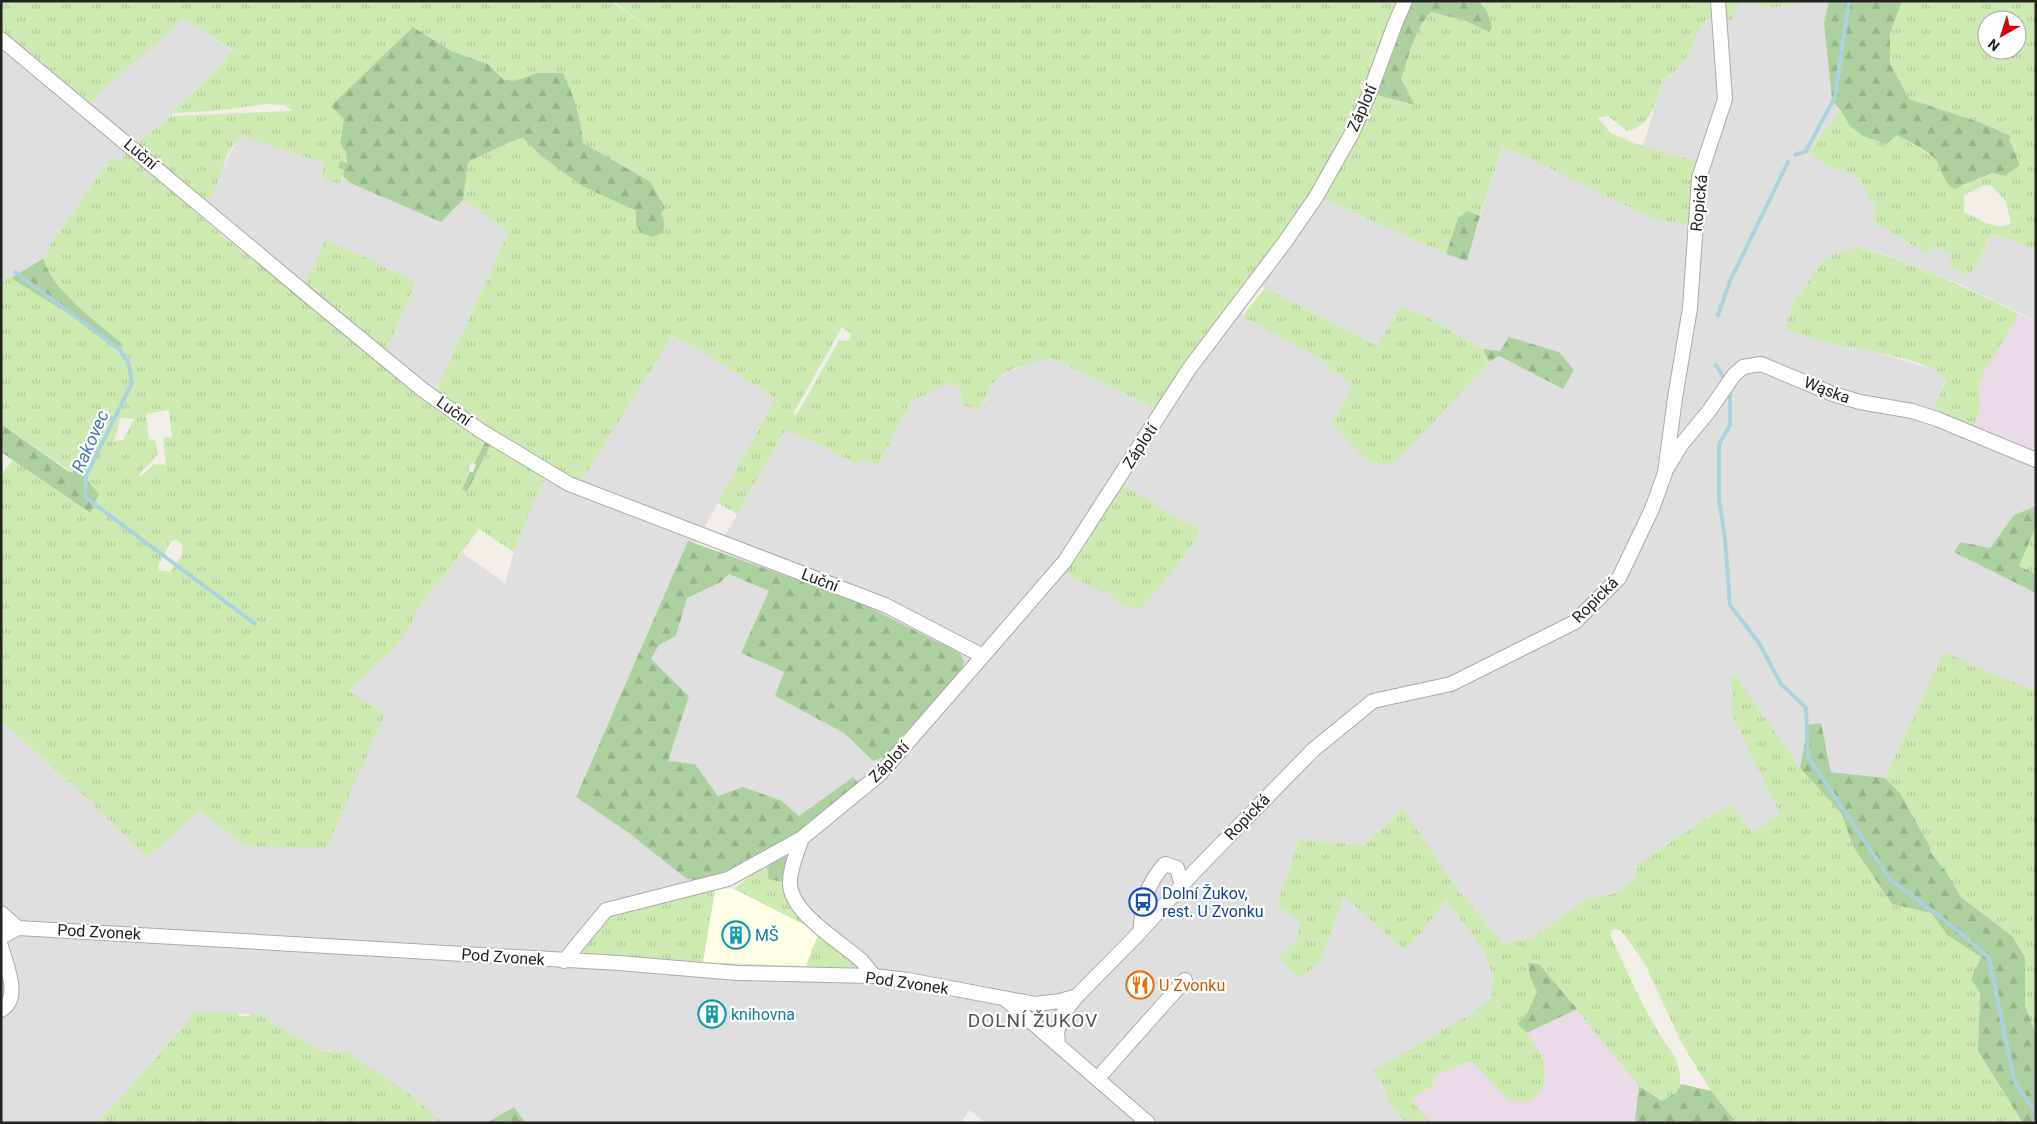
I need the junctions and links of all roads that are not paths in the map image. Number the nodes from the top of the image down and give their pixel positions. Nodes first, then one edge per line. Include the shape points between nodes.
1 (1405, 1) edge
2 (1718, 1) edge
3 (1726, 1) edge
4 (1720, 20) junction
5 (1, 39) edge
6 (2036, 460) edge
7 (1665, 473) junction
8 (983, 656) junction
9 (802, 838) junction
10 (1182, 886) junction
11 (1, 913) edge
12 (1, 925) edge
13 (18, 928) junction
14 (1140, 932) junction
15 (1, 937) edge
16 (1, 946) edge
17 (564, 961) junction
18 (874, 976) junction
19 (1185, 980) dead end
20 (1077, 996) junction
21 (1004, 998) junction
22 (1, 1010) edge
23 (1058, 1044) junction
24 (1098, 1078) junction
25 (1148, 1123) edge

1 - 8 street, Záplotí via 1368,97 1316,197 1189,369 1065,561
2 - 4 street, Ropická
3 - 4 street
4 - 7 street, Ropická via 1726,98 1699,178 1690,308
5 - 8 street, Luční via 423,390 481,431 569,484 885,605
6 - 7 street, Wąska via 1937,419 1833,394 1761,364 1743,367 1734,375 1681,444
7 - 10 street, Ropická via 1652,509 1619,578 1575,622 1451,684 1373,701 1313,750
8 - 9 street, Záplotí via 880,774
9 - 17 street, Záplotí via 728,879 606,910
9 - 18 street via 791,869 793,898 803,912 863,962
10 - 14 street, Ropická
10 - 14 street via 1178,868 1165,864 1154,876 1143,902
11 - 13 street
12 - 13 street, Pod Zvonek
13 - 15 street
13 - 17 street, Pod Zvonek
14 - 20 street, Ropická
16 - 22 street via 12,991 11,1002
17 - 18 street, Pod Zvonek via 737,973
18 - 21 street, Pod Zvonek
19 - 24 street
20 - 21 street, Pod Zvonek via 1035,1004
20 - 23 street via 1062,1015 1057,1032
21 - 23 street, Pod Zvonek
23 - 24 street, Pod Zvonek
24 - 25 street, Pod Zvonek

